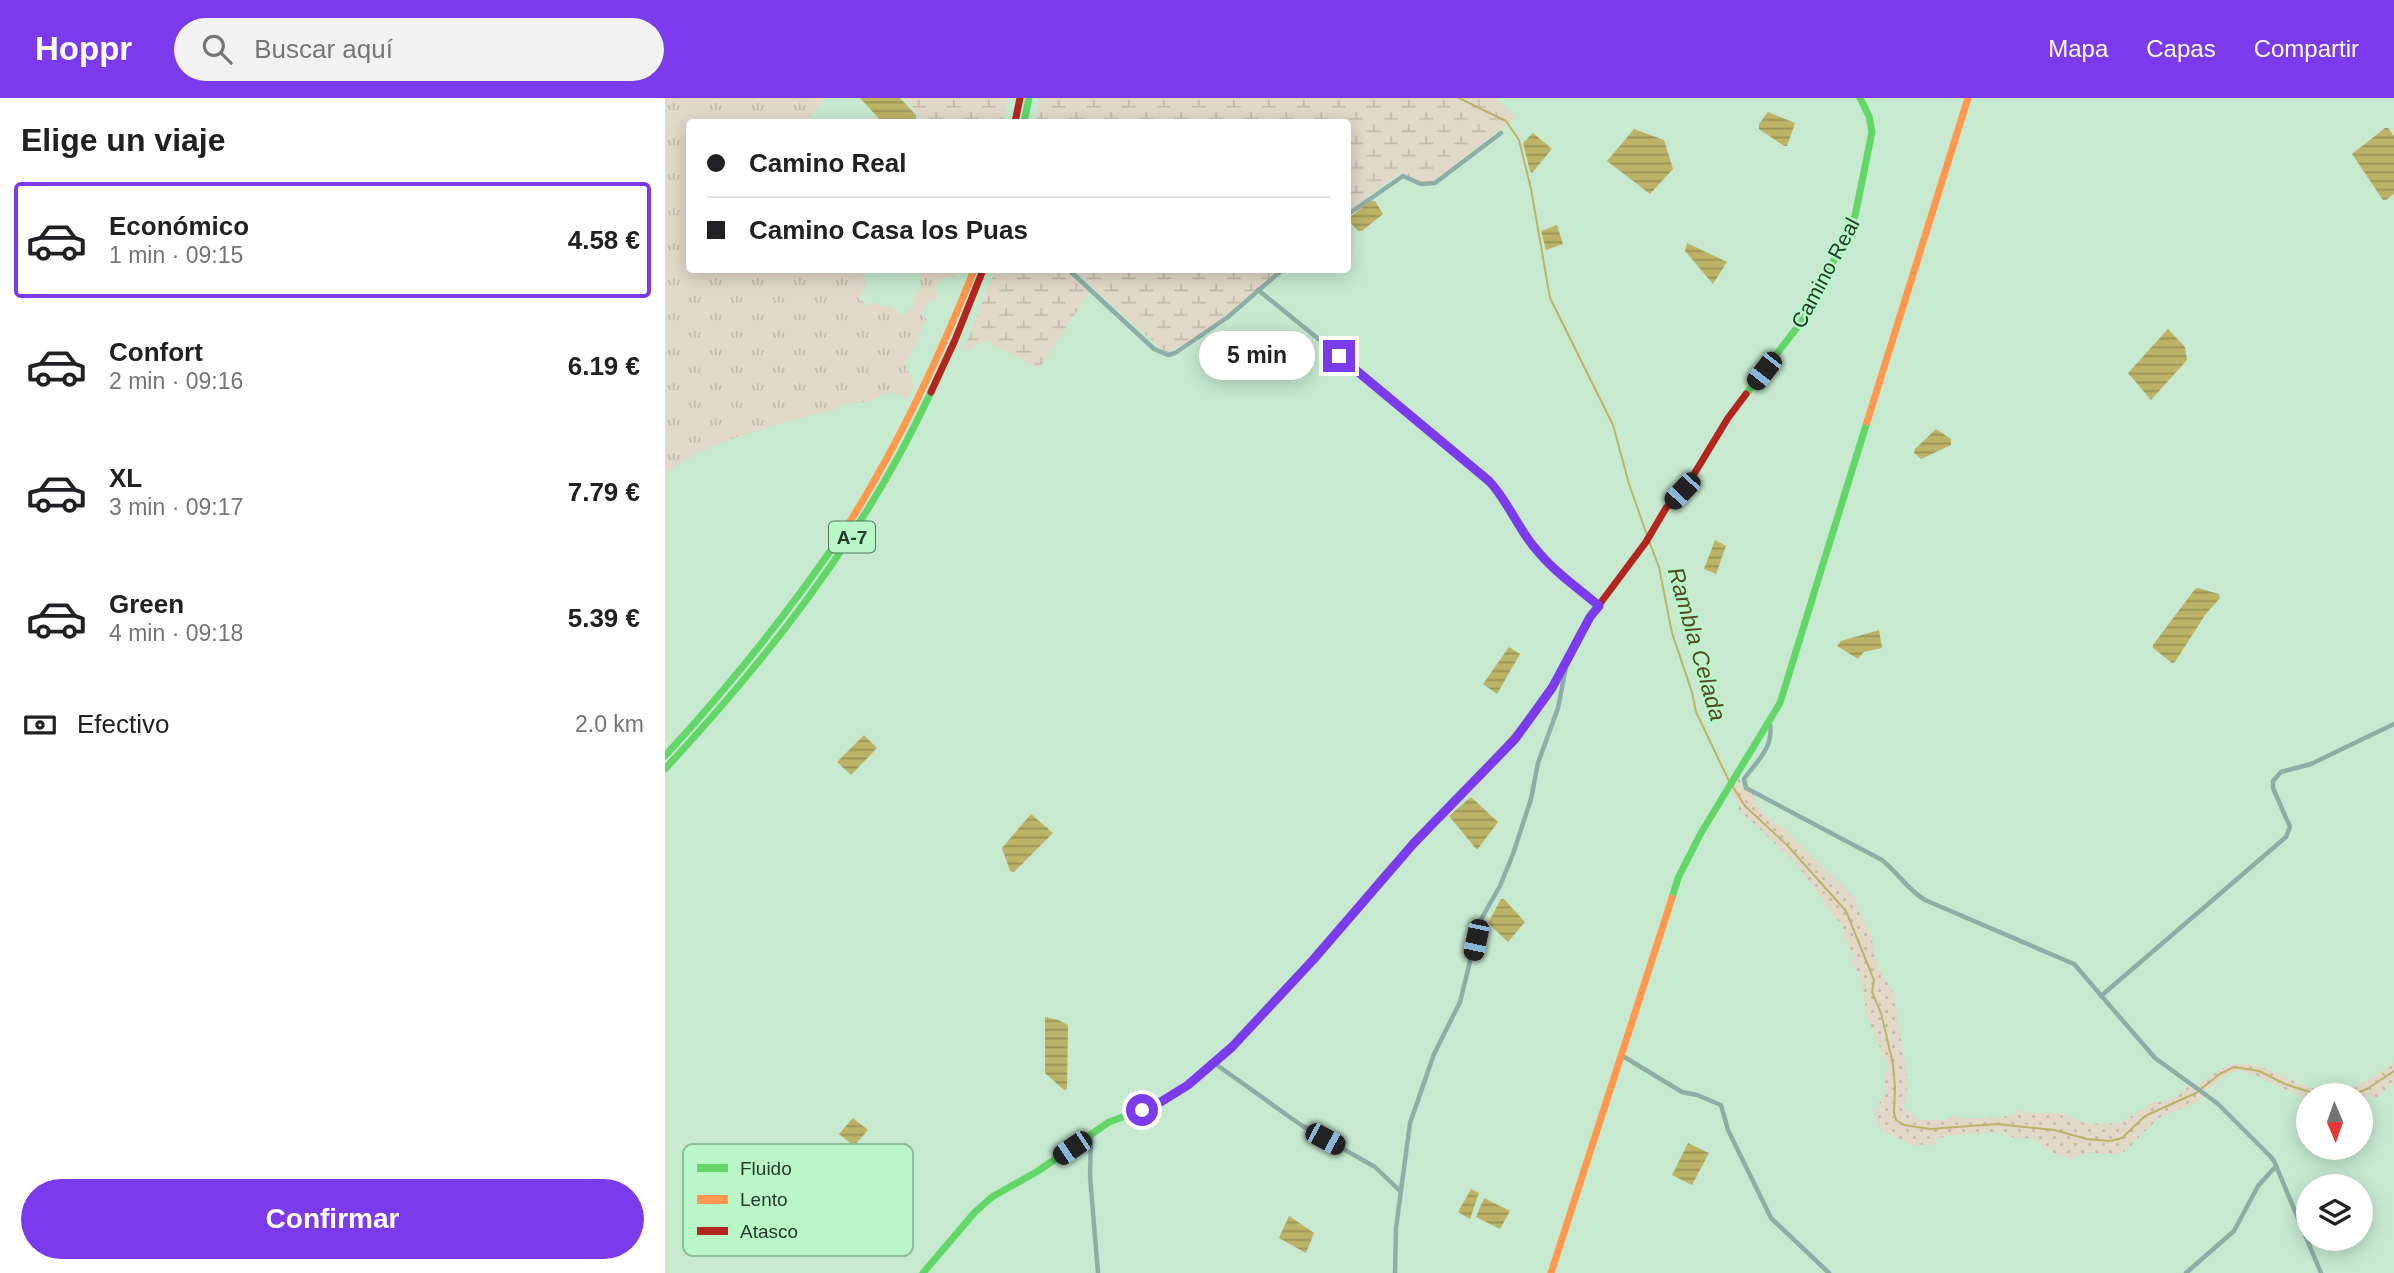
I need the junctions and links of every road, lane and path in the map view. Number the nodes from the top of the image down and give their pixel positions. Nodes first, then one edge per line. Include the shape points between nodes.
1 (1020, 98) edge
2 (1029, 98) edge
3 (1860, 98) edge
4 (1968, 98) edge
5 (1016, 119) edge
6 (1025, 119) edge
7 (1501, 133) dead end
8 (1351, 212) edge
9 (973, 273) edge
10 (982, 273) edge
11 (1072, 273) edge
12 (1278, 273) edge
13 (1258, 290) junction
14 (1599, 606) junction
15 (1567, 662) junction
16 (1769, 722) junction
17 (2394, 724) edge
18 (665, 756) edge
19 (665, 769) edge
20 (2101, 996) junction
21 (1621, 1054) junction
22 (1214, 1063) junction
23 (1091, 1137) junction
24 (2276, 1166) junction
25 (1400, 1191) junction
26 (923, 1273) edge
27 (1098, 1273) edge
28 (1395, 1273) edge
29 (1551, 1273) edge
30 (1829, 1273) edge
31 (2186, 1273) edge
32 (2322, 1273) edge

1 - 5 main road
2 - 6 main road
3 - 14 main road, Camino Real via 1872,132 1858,210 1815,300
4 - 16 main road via 1788,679
7 - 8 street via 1435,183 1397,177
9 - 18 main road, A-7 via 924,391 861,506 790,610
10 - 19 main road, A-7 via 934,390 860,524 795,618
11 - 13 street via 1154,349 1168,355 1228,317
12 - 13 street
13 - 14 street via 1489,481 1535,549
14 - 15 main road, Camino Real
15 - 22 main road, Camino Real via 1515,739 1414,843 1260,1019
15 - 25 street via 1558,708 1513,854 1480,921 1460,1002 1434,1054 1410,1123
16 - 20 street via 1769,742 1744,779 1746,788 1882,860 1925,900 2074,964
16 - 21 main road via 1708,819 1678,878
17 - 20 street via 2311,764 2281,772 2273,788 2290,827 2285,836
20 - 24 street via 2159,1062 2217,1103
21 - 29 main road
21 - 30 street via 1682,1092 1721,1105 1728,1130 1770,1218
22 - 23 main road, Camino Real via 1159,1103 1109,1122
22 - 25 street via 1301,1125 1375,1167
23 - 26 main road, Camino Real via 982,1205
23 - 27 street
24 - 31 street via 2258,1186 2234,1231
24 - 32 street
25 - 28 street

